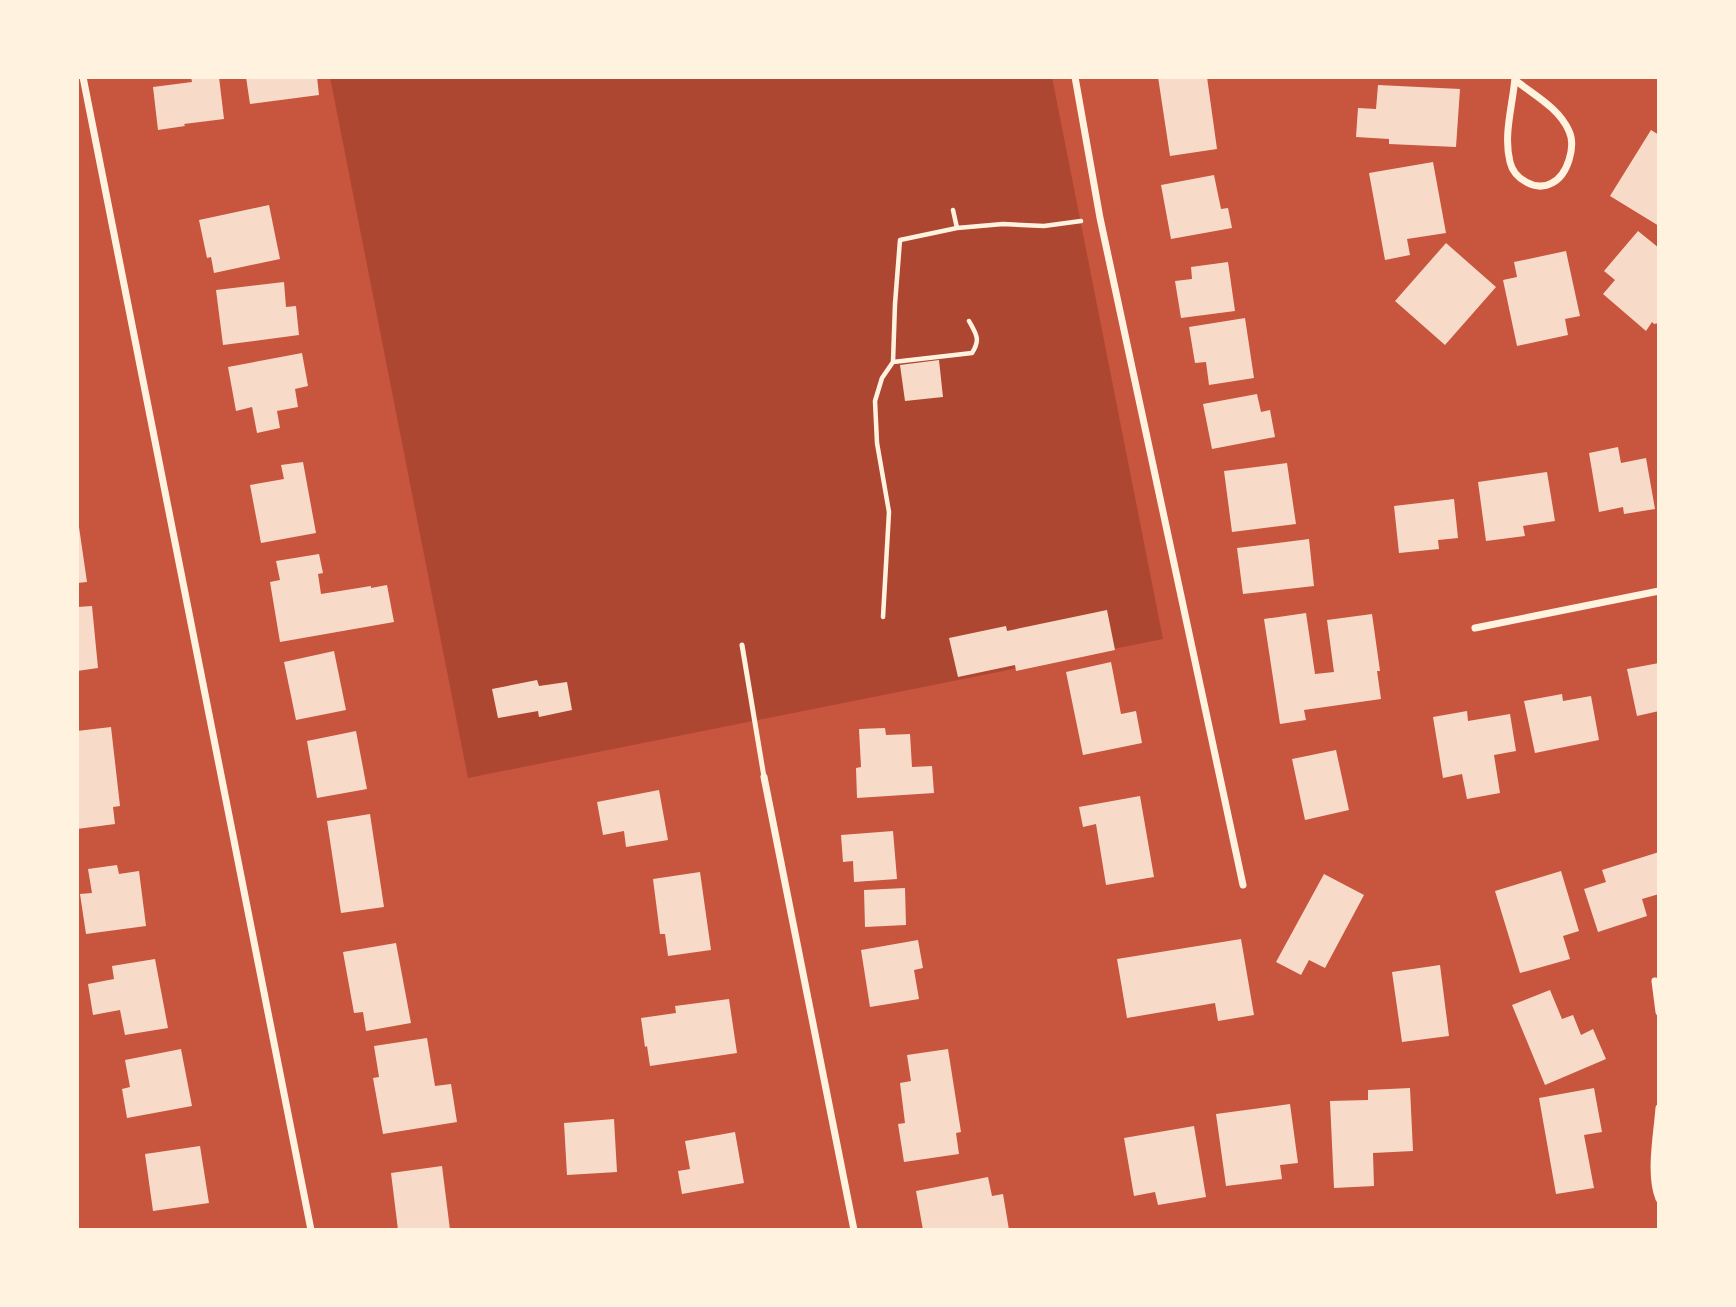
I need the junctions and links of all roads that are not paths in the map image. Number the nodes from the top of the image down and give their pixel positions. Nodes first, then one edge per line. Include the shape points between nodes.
1 (83, 77) edge
2 (1075, 77) edge
3 (1515, 79) edge
4 (1659, 591) edge
5 (1475, 628) dead end
6 (742, 645) dead end
7 (764, 777) joint
8 (1243, 884) dead end
9 (1655, 981) dead end
10 (1659, 1012) edge
11 (1659, 1108) edge
12 (1659, 1199) edge
13 (311, 1230) edge
14 (854, 1230) edge

1 - 13 street
2 - 8 street via 1100,218
3 - 3 street via 1507,139 1510,165 1521,180 1538,186 1552,184 1571,154 1570,132 1553,109
4 - 5 street
6 - 7 lane
7 - 14 street
9 - 10 street
11 - 12 street via 1654,1169

